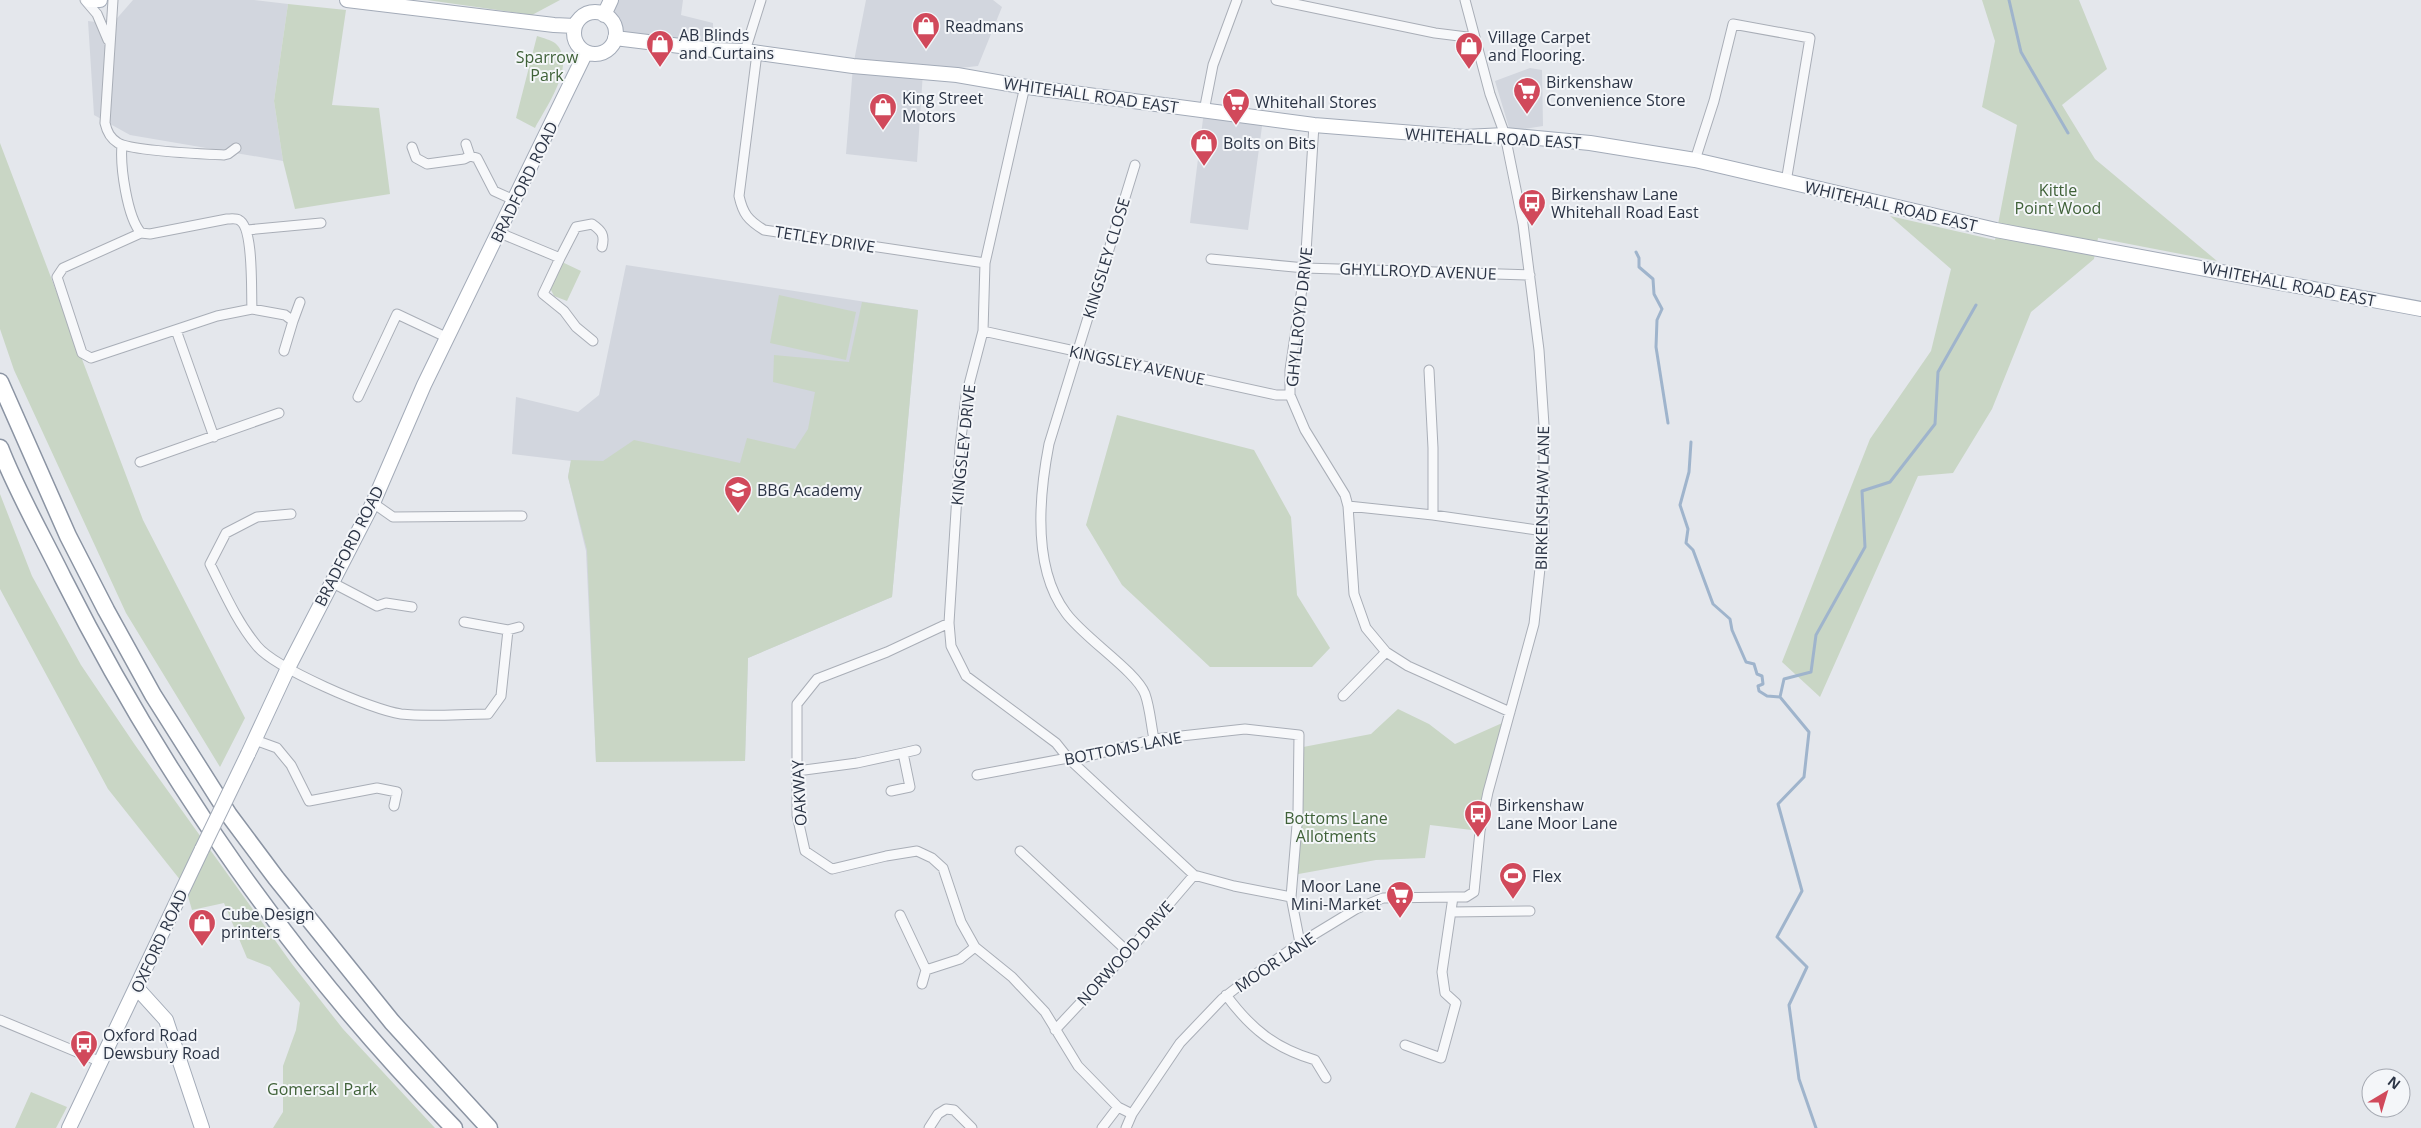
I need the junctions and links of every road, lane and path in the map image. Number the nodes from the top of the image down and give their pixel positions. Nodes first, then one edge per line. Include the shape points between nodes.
1 (85, 0) edge
2 (89, 0) edge
3 (100, 0) edge
4 (113, 0) edge
5 (347, 0) edge
6 (611, 0) edge
7 (761, 0) edge
8 (1237, 0) edge
9 (1276, 0) edge
10 (1465, 0) edge
11 (604, 15) junction
12 (575, 26) junction
13 (615, 38) junction
14 (1474, 38) junction
15 (109, 43) junction
16 (586, 52) junction
17 (751, 52) junction
18 (1025, 86) junction
19 (1204, 111) junction
20 (1314, 125) junction
21 (1505, 136) junction
22 (466, 144) dead end
23 (122, 145) junction
24 (412, 147) dead end
25 (236, 148) dead end
26 (470, 156) junction
27 (1695, 160) junction
28 (1135, 165) dead end
29 (1786, 182) junction
30 (514, 200) junction
31 (321, 223) dead end
32 (247, 230) junction
33 (141, 233) junction
34 (500, 233) junction
35 (602, 247) dead end
36 (560, 258) junction
37 (1211, 259) dead end
38 (985, 263) junction
39 (1305, 268) junction
40 (1530, 275) junction
41 (300, 302) dead end
42 (252, 309) junction
43 (2421, 309) edge
44 (293, 321) junction
45 (176, 330) junction
46 (983, 331) junction
47 (448, 338) junction
48 (593, 341) dead end
49 (284, 351) dead end
50 (1077, 352) junction
51 (1429, 370) dead end
52 (0, 382) edge
53 (1290, 395) junction
54 (358, 397) dead end
55 (279, 413) dead end
56 (214, 437) junction
57 (0, 448) edge
58 (140, 462) dead end
59 (373, 503) junction
60 (1348, 506) junction
61 (290, 514) dead end
62 (1433, 515) junction
63 (522, 516) dead end
64 (1544, 531) junction
65 (331, 582) junction
66 (412, 607) dead end
67 (464, 622) dead end
68 (949, 623) junction
69 (519, 627) dead end
70 (508, 630) junction
71 (1386, 652) junction
72 (288, 668) junction
73 (1343, 696) dead end
74 (1510, 712) junction
75 (1154, 739) junction
76 (255, 740) junction
77 (916, 750) dead end
78 (903, 753) junction
79 (248, 754) joint
80 (1068, 758) junction
81 (797, 770) junction
82 (977, 775) dead end
83 (891, 791) dead end
84 (394, 806) dead end
85 (1020, 851) dead end
86 (1194, 875) junction
87 (1291, 897) junction
88 (1452, 897) junction
89 (1530, 911) dead end
90 (1451, 912) junction
91 (900, 915) dead end
92 (1300, 943) junction
93 (975, 947) junction
94 (1128, 952) junction
95 (926, 970) junction
96 (922, 984) dead end
97 (137, 988) junction
98 (1226, 996) junction
99 (0, 1020) edge
100 (1055, 1030) junction
101 (1405, 1045) dead end
102 (101, 1062) junction
103 (1326, 1078) dead end
104 (1118, 1107) junction
105 (1132, 1114) junction
106 (68, 1128) edge
107 (202, 1128) edge
108 (454, 1128) edge
109 (489, 1128) edge
110 (929, 1128) edge
111 (972, 1128) edge
112 (1102, 1128) edge
113 (1126, 1128) edge

1 - 15 street via 97,14
2 - 3 main road
4 - 15 street
5 - 12 main road
6 - 11 main road
7 - 17 street, TETLEY DRIVE
8 - 19 street via 1213,65
9 - 14 street
10 - 14 street, BIRKENSHAW LANE
11 - 12 main road via 590,13
11 - 13 main road via 613,24
12 - 16 main road via 576,41
13 - 16 main road via 602,53
13 - 17 main road, WHITEHALL ROAD EAST
14 - 21 street, BIRKENSHAW LANE
15 - 23 street via 105,124 111,138
16 - 30 main road, BRADFORD ROAD
17 - 18 main road, WHITEHALL ROAD EAST via 853,66 957,75
17 - 38 street, TETLEY DRIVE via 739,196 748,220 764,230
18 - 19 main road, WHITEHALL ROAD EAST
18 - 38 street, KINGSLEY DRIVE
19 - 20 main road, WHITEHALL ROAD EAST
20 - 21 main road, WHITEHALL ROAD EAST via 1465,138
20 - 39 street, GHYLLROYD DRIVE
21 - 27 main road, WHITEHALL ROAD EAST via 1590,143
21 - 40 street, BIRKENSHAW LANE
22 - 26 street
23 - 25 street via 224,155
23 - 33 street via 121,170 134,222
24 - 26 street via 416,158 427,164
26 - 30 street via 477,158 494,191
27 - 29 main road, WHITEHALL ROAD EAST
27 - 29 street via 1733,24 1810,38
28 - 50 street, KINGSLEY CLOSE
29 - 43 main road, WHITEHALL ROAD EAST via 1996,230
30 - 34 main road, BRADFORD ROAD
31 - 32 street
32 - 33 street via 238,219 227,219
32 - 42 street
33 - 45 street via 63,268 57,277 82,353 91,358
34 - 36 street
34 - 47 main road, BRADFORD ROAD
35 - 36 street via 601,230 592,224 583,224 576,227
36 - 48 street via 543,294
37 - 39 street, GHYLLROYD AVENUE
38 - 46 street, KINGSLEY DRIVE
39 - 40 street, GHYLLROYD AVENUE
39 - 53 street, GHYLLROYD DRIVE via 1290,370
40 - 64 street, BIRKENSHAW LANE via 1544,425
41 - 44 street
42 - 44 street via 285,315
42 - 45 street via 216,316
44 - 49 street
45 - 56 street
46 - 50 street, KINGSLEY AVENUE
46 - 68 street, KINGSLEY DRIVE via 965,405
47 - 54 street via 397,314
47 - 59 main road, BRADFORD ROAD
50 - 53 street, KINGSLEY AVENUE via 1276,395
50 - 75 street, KINGSLEY CLOSE via 1048,444 1042,482 1042,547 1049,578 1065,612 1085,635 1136,680 1145,694
51 - 62 street
52 - 109 highway via 68,536 106,610 229,814 392,1022
53 - 60 street, GHYLLROYD DRIVE via 1305,430 1345,495
55 - 56 street
56 - 58 street
57 - 108 highway via 86,623 128,699 241,874 300,953 369,1036
59 - 63 street via 393,516
59 - 65 main road, BRADFORD ROAD
60 - 62 street
60 - 71 street via 1354,594 1366,628
61 - 72 street via 257,517 226,533 210,564 229,604 258,648
62 - 64 street
64 - 74 street, BIRKENSHAW LANE via 1534,624
65 - 66 street via 377,606 386,603
65 - 72 main road, BRADFORD ROAD
67 - 70 street
68 - 80 street, KINGSLEY DRIVE via 951,646 966,676 1056,743
68 - 81 street, OAKWAY via 817,679 798,704
69 - 70 street
70 - 72 street via 501,696 488,714 400,714 348,698
71 - 73 street
71 - 74 street via 1416,670
72 - 76 main road, BRADFORD ROAD
74 - 88 street, BIRKENSHAW LANE via 1480,831 1474,892 1466,897
75 - 80 street, BOTTOMS LANE via 1086,757
75 - 87 street, BOTTOMS LANE via 1245,730 1299,735 1298,813
76 - 79 main road, BRADFORD ROAD
76 - 84 street via 277,748 291,765 309,801 377,788 398,792
77 - 78 street
78 - 81 street via 858,763
78 - 83 street via 910,787
79 - 97 main road, OXFORD ROAD, bridge
80 - 82 street, BOTTOMS LANE
80 - 86 street, KINGSLEY DRIVE
81 - 93 street, OAKWAY via 797,816 805,850 832,869 917,851 932,858 943,868 961,922
85 - 94 street
86 - 87 street
86 - 94 street, NORWOOD DRIVE
87 - 92 street, BOTTOMS LANE
88 - 90 street
88 - 92 street, MOOR LANE via 1383,898 1356,909
89 - 90 street
90 - 101 street via 1442,972 1445,993 1456,1003 1441,1058
91 - 95 street
92 - 98 street, MOOR LANE
93 - 95 street via 960,959
93 - 100 street via 1012,977 1045,1012
94 - 100 street, NORWOOD DRIVE
95 - 96 street
97 - 102 main road, OXFORD ROAD
97 - 107 main road via 166,1020
98 - 103 street via 1262,1036 1294,1054 1316,1060
98 - 105 street, MOOR LANE via 1180,1043
99 - 102 street
100 - 104 street via 1078,1066
102 - 106 main road, OXFORD ROAD
104 - 105 street
104 - 112 street
105 - 113 street, MOOR LANE
110 - 111 street via 938,1114 946,1109 954,1110

